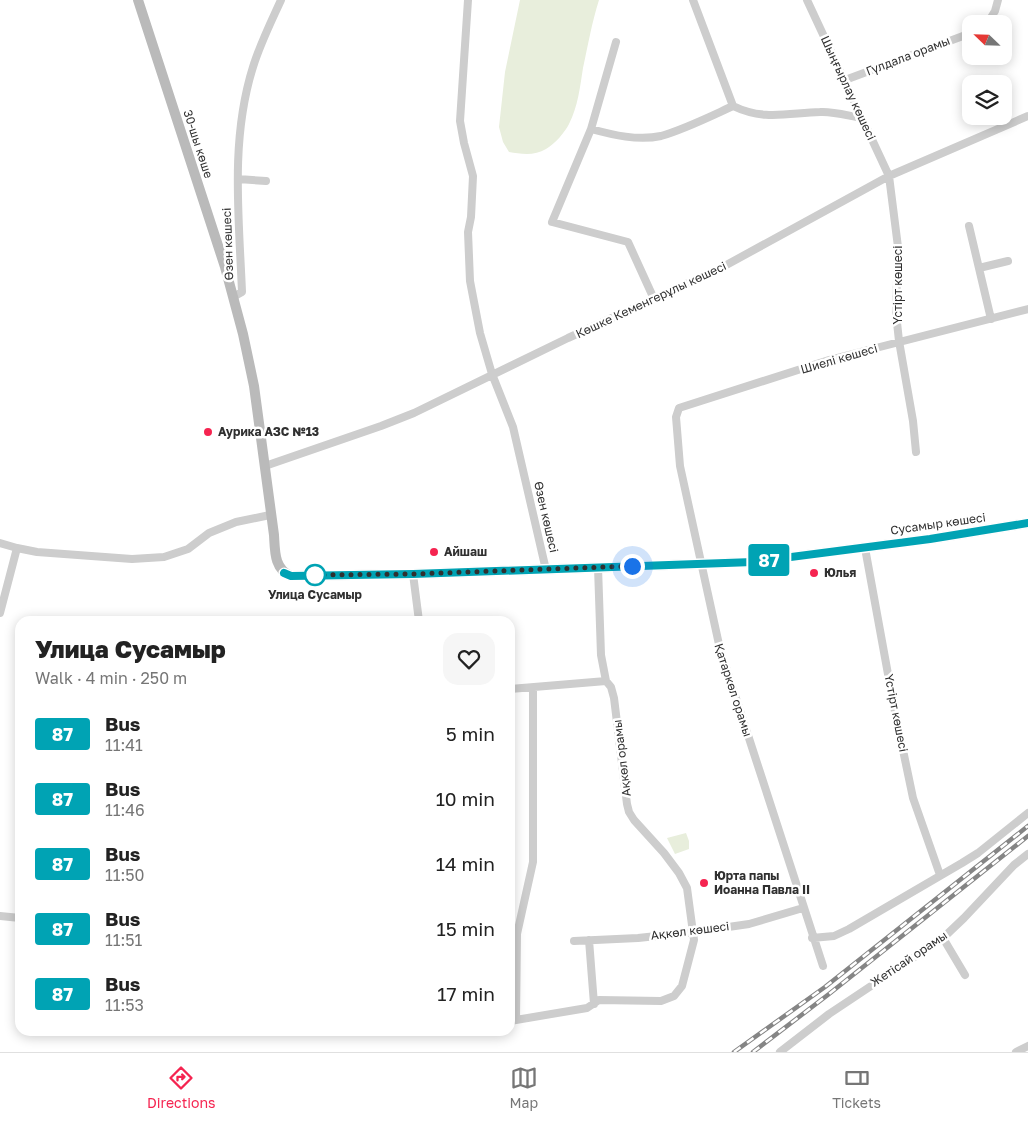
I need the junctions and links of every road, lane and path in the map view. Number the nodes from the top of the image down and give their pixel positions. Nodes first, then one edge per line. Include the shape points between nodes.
1 (138, 0) edge
2 (281, 0) edge
3 (468, 0) edge
4 (693, 0) edge
5 (807, 0) edge
6 (998, 0) edge
7 (993, 15) edge
8 (962, 36) edge
9 (616, 42) dead end
10 (845, 80) junction
11 (732, 106) junction
12 (1028, 116) edge
13 (862, 118) junction
14 (592, 129) junction
15 (889, 176) junction
16 (238, 179) junction
17 (266, 181) dead end
18 (970, 226) dead end
19 (1008, 261) dead end
20 (979, 268) junction
21 (233, 297) junction
22 (654, 299) junction
23 (1028, 309) edge
24 (991, 319) junction
25 (899, 341) junction
26 (492, 374) junction
27 (677, 436) joint
28 (916, 452) dead end
29 (265, 466) junction
30 (270, 515) junction
31 (1028, 523) edge
32 (0, 543) edge
33 (17, 548) junction
34 (864, 548) junction
35 (700, 564) junction
36 (598, 567) junction
37 (546, 570) junction
38 (284, 573) joint
39 (413, 574) junction
40 (0, 613) edge
41 (418, 616) edge
42 (606, 681) junction
43 (533, 688) junction
44 (515, 689) edge
45 (1028, 812) edge
46 (1028, 854) edge
47 (940, 875) junction
48 (803, 908) junction
49 (0, 916) edge
50 (15, 918) edge
51 (694, 932) junction
52 (812, 938) junction
53 (943, 938) junction
54 (590, 940) junction
55 (574, 941) dead end
56 (823, 966) dead end
57 (965, 975) dead end
58 (515, 977) edge
59 (594, 1004) junction
60 (515, 1020) edge
61 (1028, 1046) edge
62 (780, 1052) edge
63 (1016, 1052) edge

1 - 21 main road, 30-шы көше
2 - 16 street, Өзен көшесі via 253,66 240,128
3 - 26 street, Өзен көшесі via 460,121 472,176 468,232 470,281
4 - 11 street
5 - 10 street, Шыңғырлау көшесі
6 - 7 street
8 - 10 street, Гүлдала орамы
9 - 14 street
10 - 13 street, Шыңғырлау көшесі
11 - 13 street via 764,115 821,111
11 - 14 street via 659,136 632,137
12 - 15 street, Көшке Кеменгерұлы көшесі
13 - 15 street, Шыңғырлау көшесі
14 - 22 street via 552,222 628,242
15 - 22 street, Көшке Кеменгерұлы көшесі via 719,269
15 - 25 street, Үстірт көшесі via 898,247 896,313
16 - 17 street
16 - 21 street, Өзен көшесі via 242,292
18 - 20 street
19 - 20 street
20 - 24 street
21 - 29 main road, Өзен көшесі via 254,386
22 - 26 street, Көшке Кеменгерұлы көшесі
23 - 24 street, Шиелі көшесі
24 - 25 street, Шиелі көшесі
25 - 27 street, Шиелі көшесі via 679,408
25 - 28 street, Үстірт көшесі
26 - 29 street, Көшке Кеменгерұлы көшесі via 414,413
26 - 37 street, Өзен көшесі via 513,427
27 - 35 street, Қатаркөл орамы
29 - 30 main road, Өзен көшесі
30 - 33 street via 236,522 210,533 188,549 164,558 132,559
30 - 38 main road, Өзен көшесі via 278,566
31 - 34 main road, Сусамыр көшесі
32 - 33 street
33 - 40 street
34 - 35 main road, Сусамыр көшесі via 753,562
34 - 47 street, Үстірт көшесі via 913,798
35 - 36 main road, Сусамыр көшесі
35 - 48 street, Қатаркөл орамы via 720,649
36 - 37 main road, Сусамыр көшесі
36 - 42 street, Ақкөл орамы via 601,655
37 - 39 main road, Сусамыр көшесі
38 - 39 main road, Сусамыр көшесі via 291,576
39 - 41 street
42 - 43 street
42 - 51 street, Ақкөл орамы via 614,698 629,812 679,873 687,888
43 - 44 street
43 - 58 street via 533,862 517,934
45 - 47 street via 978,853
46 - 53 street, Жетісай орамы
47 - 52 street via 834,936
48 - 51 street, Ақкөл көшесі via 749,924
48 - 52 street, Қатаркөл орамы
49 - 50 street
51 - 54 street, Ақкөл көшесі
51 - 59 street, Ақкөл орамы via 682,986 674,996 661,1001 599,1000
52 - 56 street, Қатаркөл орамы
53 - 57 street
53 - 62 street, Жетісай орамы via 829,1014
54 - 55 street, Ақкөл көшесі
54 - 59 street
59 - 60 street, Ақкөл орамы via 587,1008
61 - 63 street

